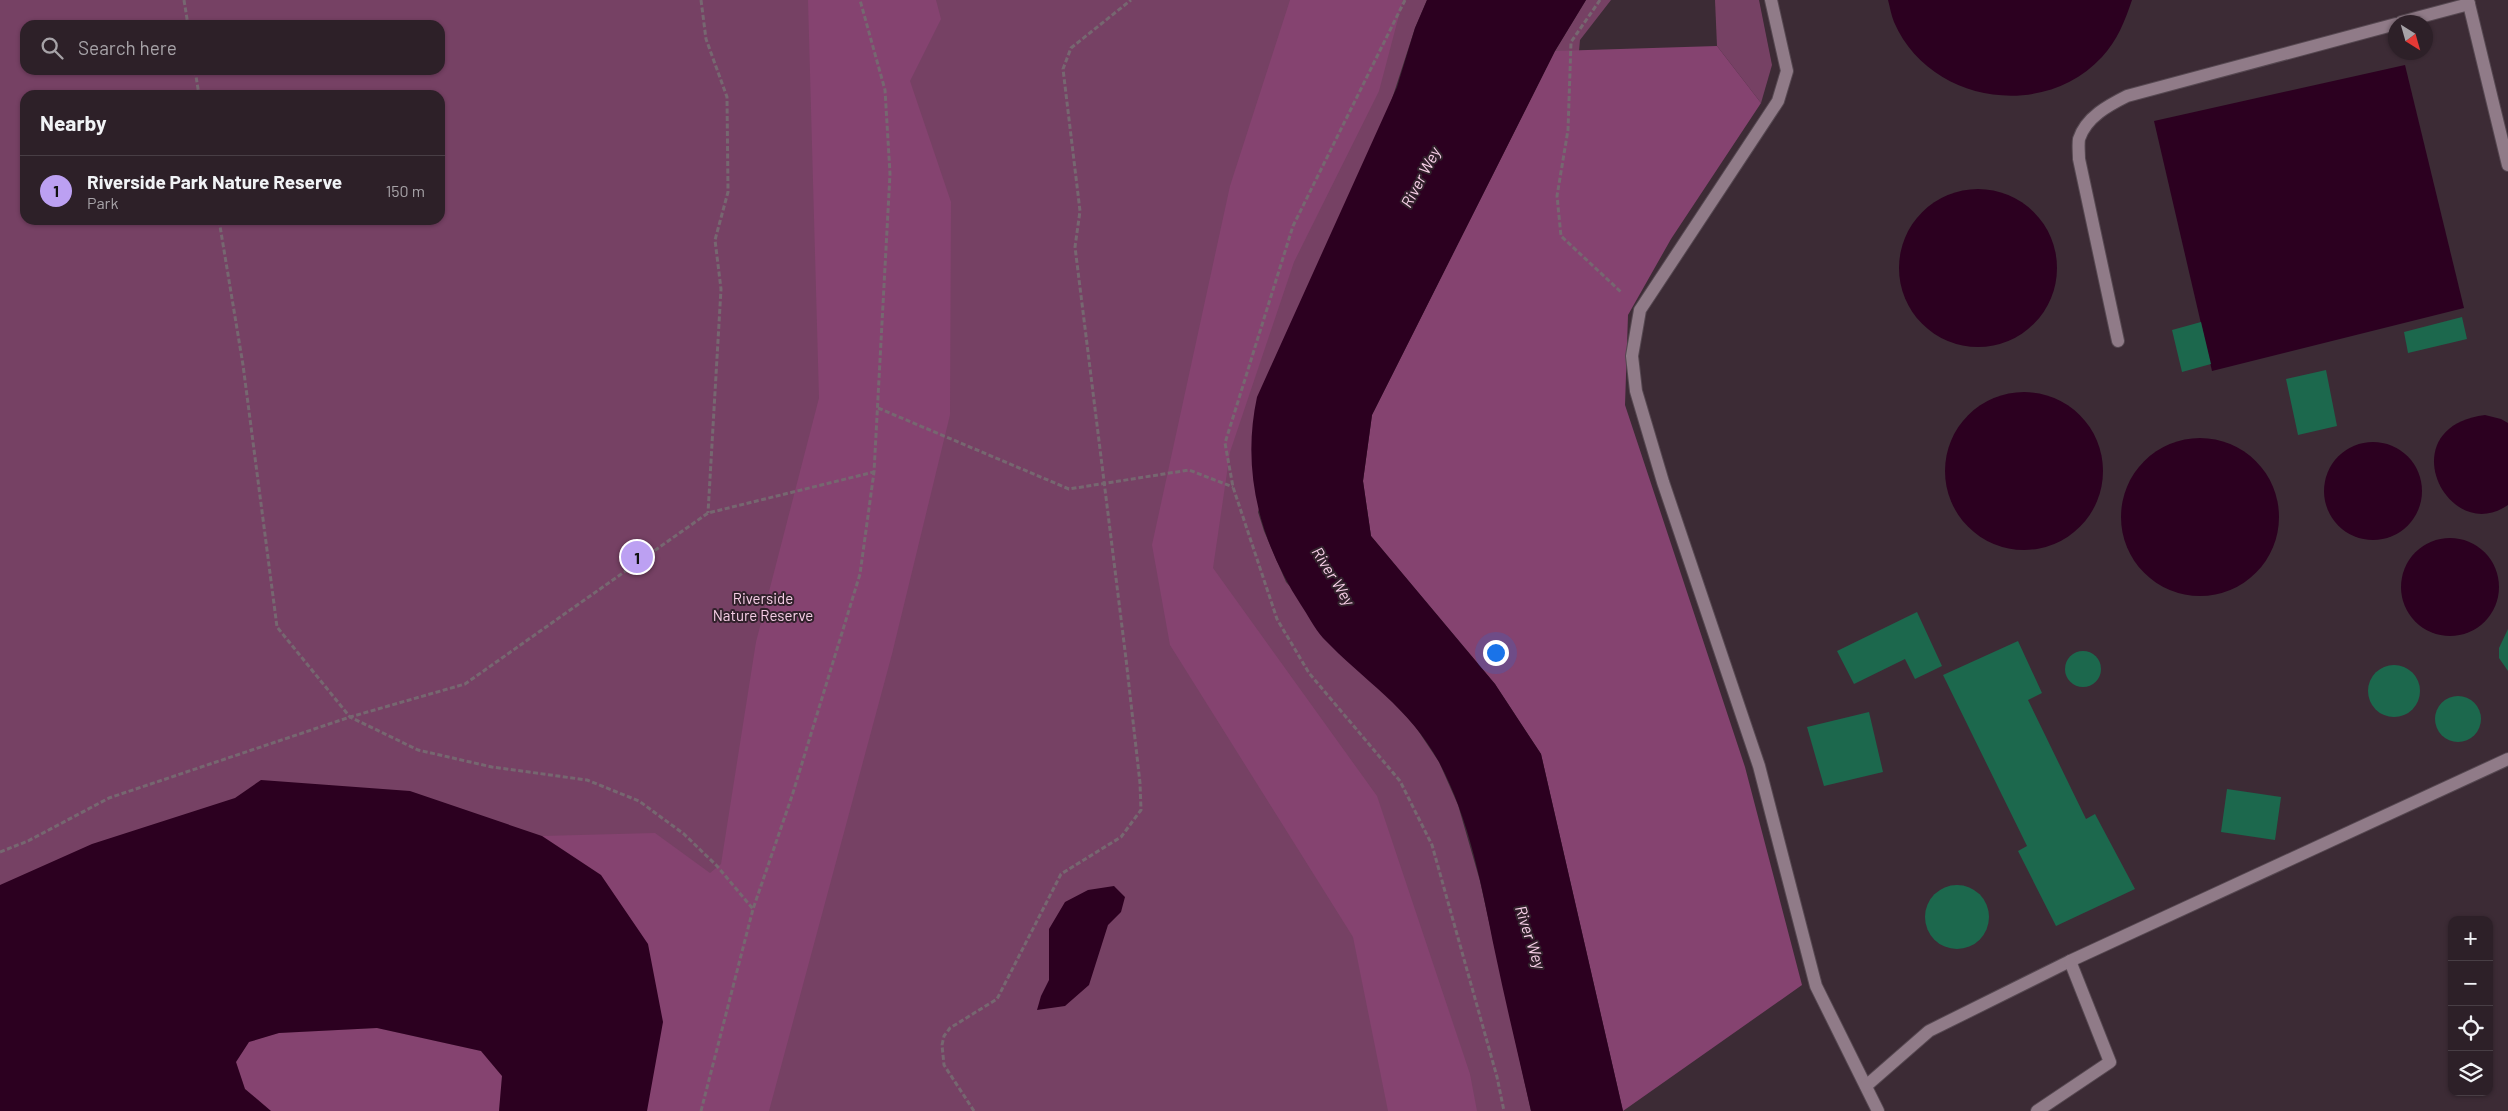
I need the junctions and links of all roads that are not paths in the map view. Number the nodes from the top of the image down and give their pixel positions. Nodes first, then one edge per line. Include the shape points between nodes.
1 (1771, 0) edge
2 (2468, 2) edge
3 (2424, 15) edge
4 (2388, 26) edge
5 (2508, 165) edge
6 (2118, 341) dead end
7 (2508, 758) edge
8 (2070, 961) junction
9 (1866, 1086) junction
10 (1878, 1111) edge
11 (2037, 1111) edge

1 - 9 lane via 1787,71 1778,101 1640,310 1632,356 1636,392 1663,482 1759,766 1816,986
2 - 3 lane
2 - 5 lane
4 - 6 lane via 2127,96 2091,120 2079,140 2079,159
7 - 8 lane
8 - 9 lane via 1929,1031
8 - 11 lane via 2110,1062
9 - 10 lane

